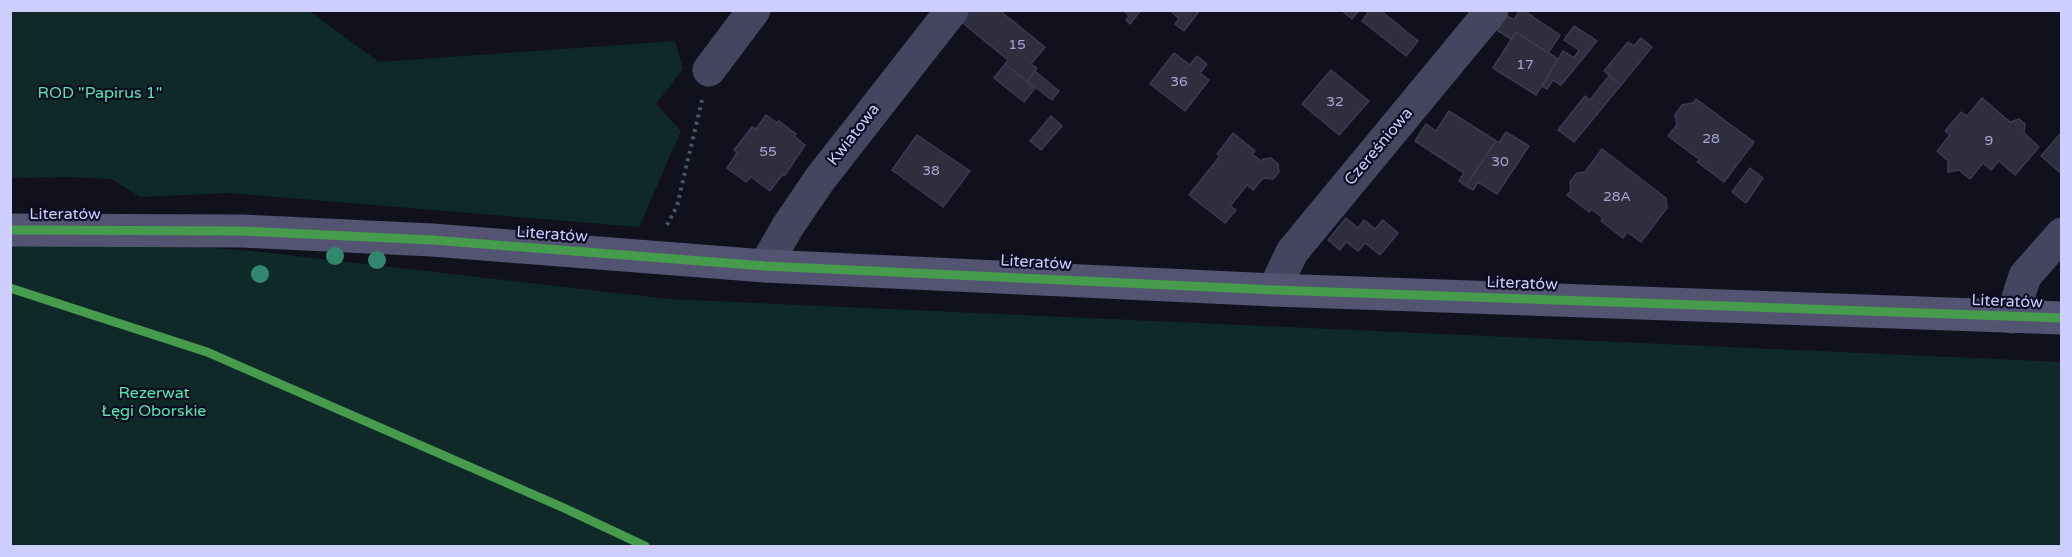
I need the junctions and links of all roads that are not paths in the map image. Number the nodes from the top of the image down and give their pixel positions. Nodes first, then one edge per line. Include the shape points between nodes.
1 (754, 10) edge
2 (952, 10) edge
3 (1492, 10) edge
4 (709, 70) road end
5 (10, 230) edge
6 (2061, 234) edge
7 (765, 266) junction
8 (1274, 290) junction
9 (2012, 317) junction
10 (2061, 318) edge

1 - 4 street
2 - 7 street, Kwiatowa via 820,179
3 - 8 street, Czereśniowa via 1292,252
5 - 7 street, Literatów via 242,231 432,240
6 - 9 street via 2025,276
7 - 8 street, Literatów
8 - 9 street, Literatów
9 - 10 street, Literatów

